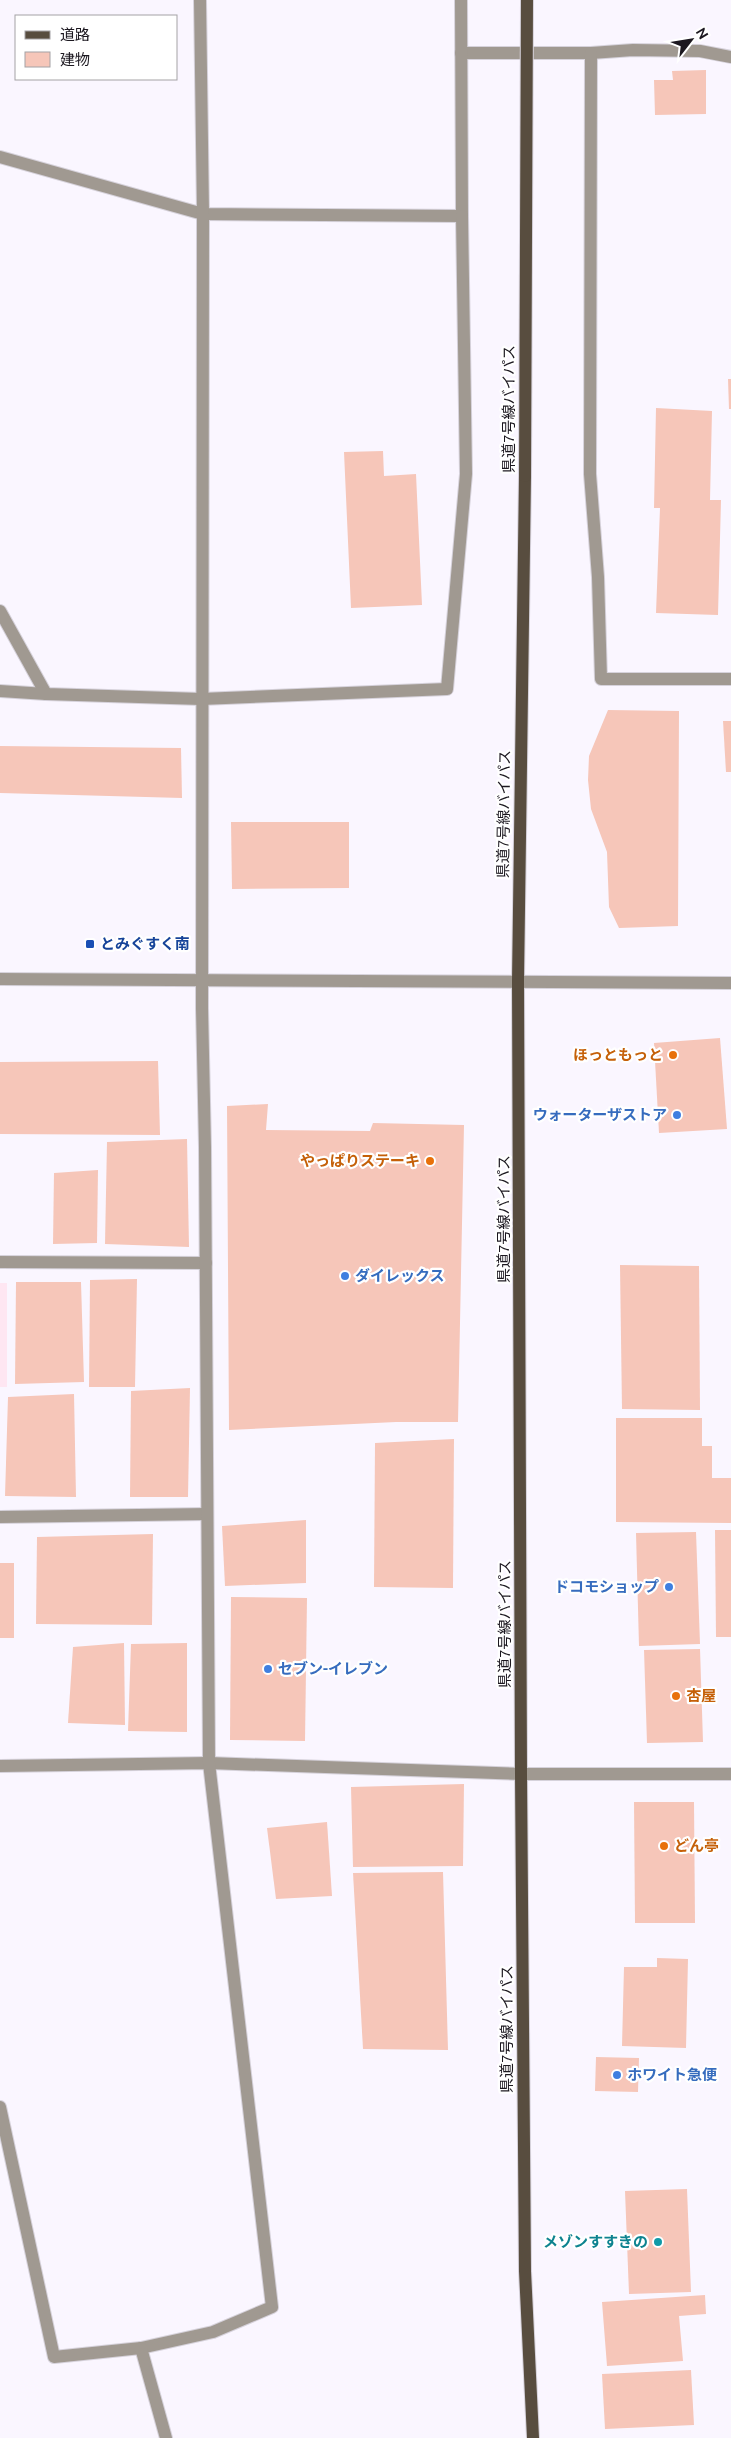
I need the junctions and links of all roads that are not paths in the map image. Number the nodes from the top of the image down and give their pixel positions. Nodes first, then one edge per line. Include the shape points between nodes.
1 (200, 0) edge
2 (461, 0) edge
3 (527, 0) edge
4 (461, 53) junction
5 (591, 53) junction
6 (731, 57) edge
7 (0, 157) edge
8 (203, 214) junction
9 (462, 216) junction
10 (0, 611) edge
11 (731, 678) edge
12 (0, 691) edge
13 (46, 694) junction
14 (201, 699) junction
15 (0, 979) edge
16 (202, 979) junction
17 (518, 981) junction
18 (731, 983) edge
19 (0, 1262) edge
20 (206, 1264) junction
21 (207, 1514) junction
22 (0, 1517) edge
23 (209, 1764) junction
24 (0, 1766) edge
25 (521, 1774) junction
26 (731, 1774) edge
27 (0, 2107) edge
28 (141, 2348) junction
29 (166, 2438) edge
30 (533, 2438) edge

1 - 8 street
2 - 4 street
3 - 17 main road, 県道7号線バイパス, bridge
4 - 5 street
4 - 9 street
5 - 6 street via 700,51
5 - 11 street via 590,474 601,679
7 - 8 street
8 - 9 street
8 - 14 street
9 - 14 street via 466,474 447,690
10 - 13 street
12 - 13 street
13 - 14 street
14 - 16 street
15 - 16 street
16 - 17 street
16 - 20 street
17 - 18 street
17 - 25 main road, 県道7号線バイパス
19 - 20 street
20 - 21 street
21 - 22 street
21 - 23 street
23 - 24 street
23 - 25 street
23 - 28 street via 272,2307 213,2332
25 - 26 street
25 - 30 main road, 県道7号線バイパス via 525,2271
27 - 28 street via 54,2357
28 - 29 street

